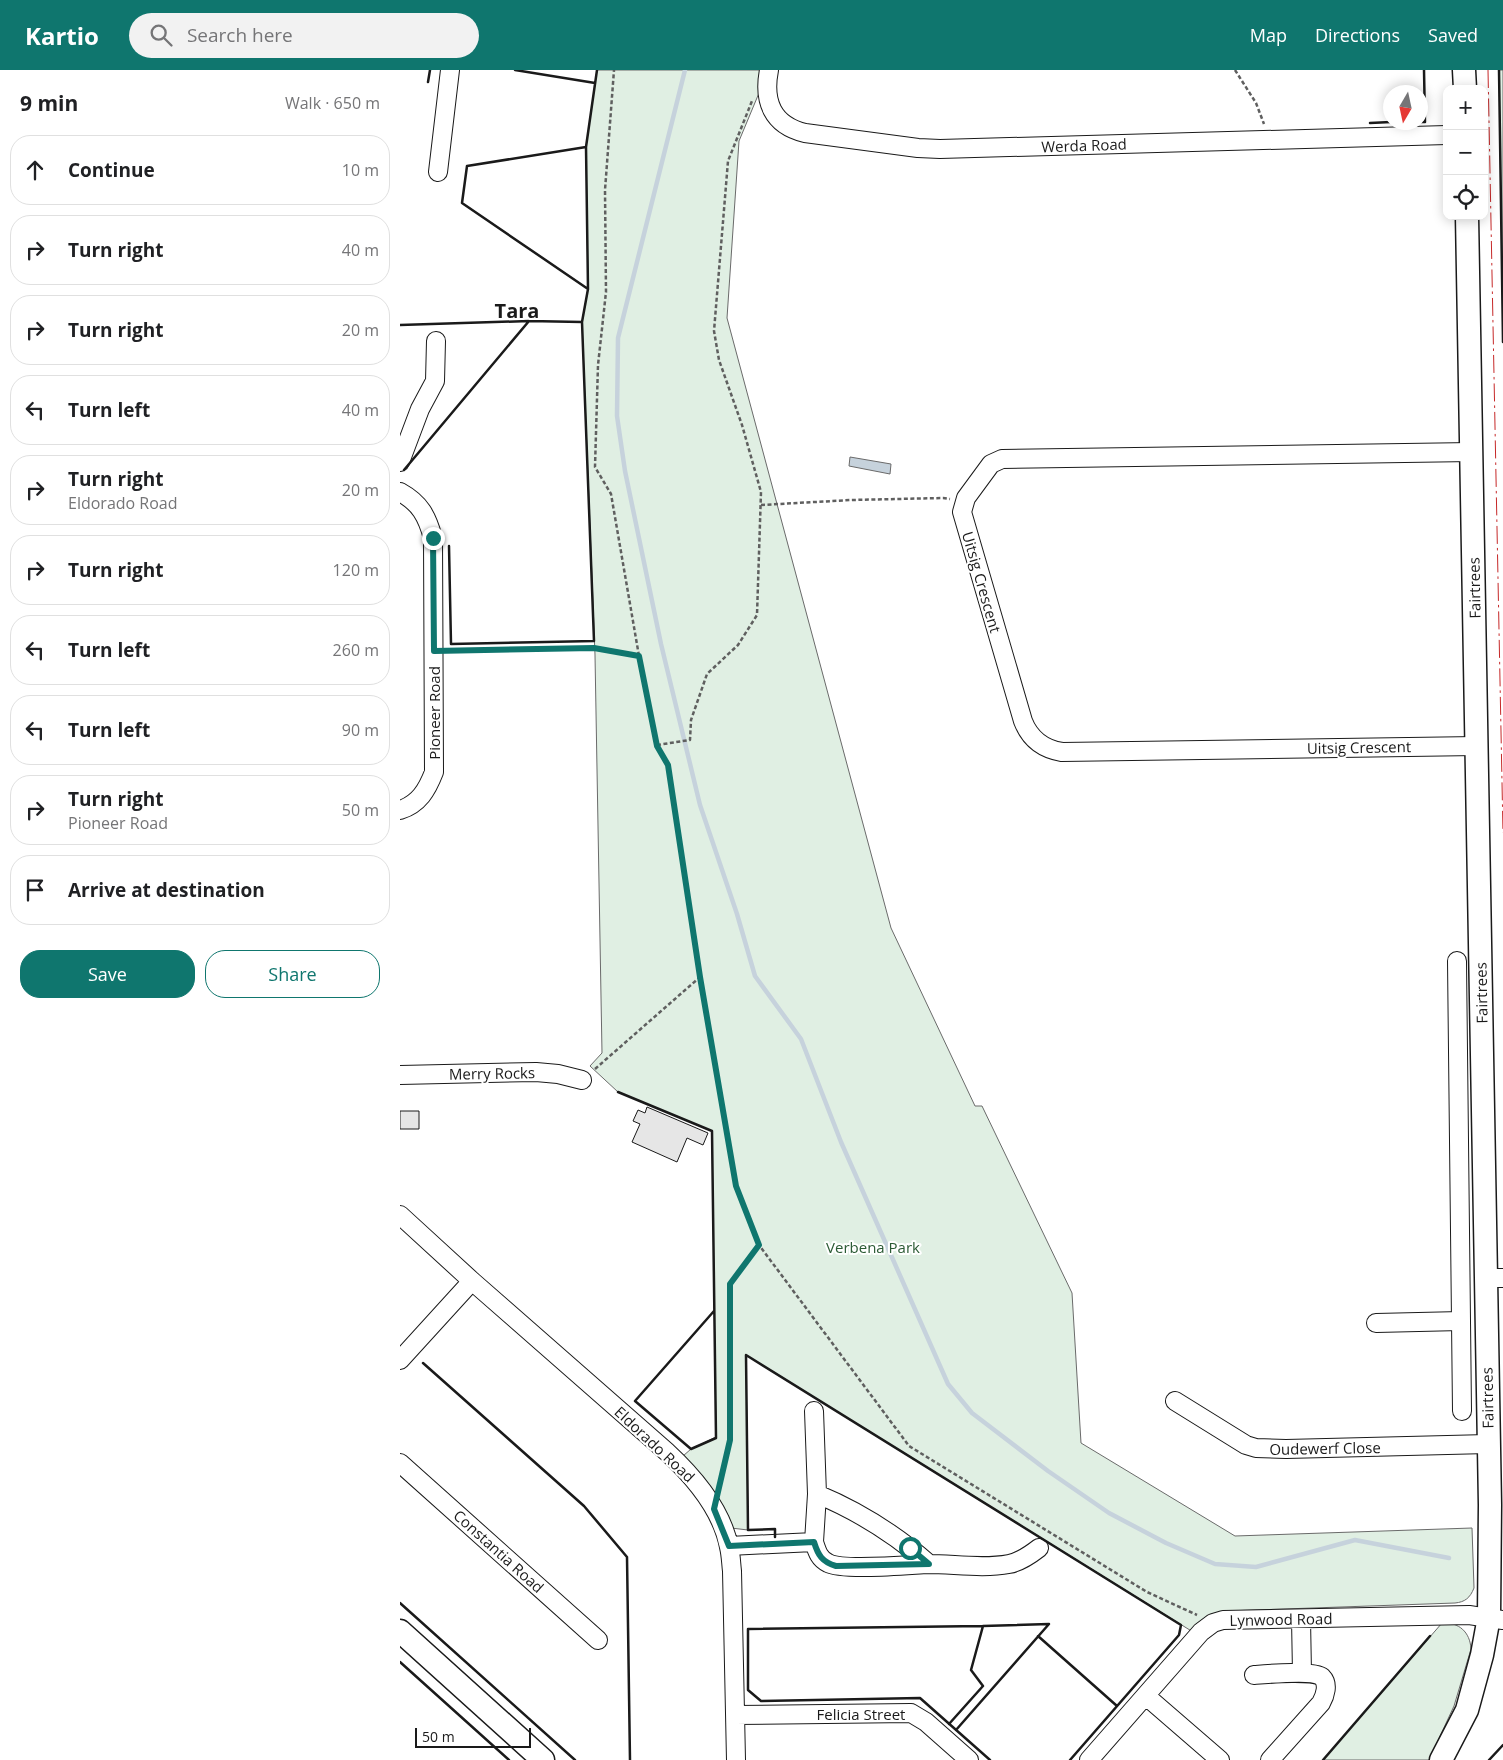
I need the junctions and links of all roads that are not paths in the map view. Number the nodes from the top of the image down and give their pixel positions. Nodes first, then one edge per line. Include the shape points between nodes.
1 (450, 70) edge
2 (769, 70) edge
3 (1464, 70) edge
4 (1465, 85) edge
5 (1443, 135) edge
6 (438, 172) dead end
7 (1467, 220) edge
8 (436, 341) dead end
9 (1472, 452) junction
10 (400, 462) edge
11 (400, 492) edge
12 (1477, 746) junction
13 (400, 810) edge
14 (1457, 961) dead end
15 (1482, 1071) junction
16 (1458, 1073) junction
17 (400, 1075) edge
18 (582, 1080) road end
19 (400, 1215) edge
20 (1495, 1278) edge
21 (472, 1281) junction
22 (1461, 1321) junction
23 (1376, 1323) dead end
24 (400, 1360) edge
25 (1174, 1401) dead end
26 (814, 1411) dead end
27 (1462, 1411) dead end
28 (1488, 1444) junction
29 (400, 1463) edge
30 (817, 1494) junction
31 (814, 1542) junction
32 (729, 1546) junction
33 (1039, 1548) dead end
34 (929, 1564) junction
35 (1301, 1619) junction
36 (1496, 1619) edge
37 (400, 1631) edge
38 (598, 1640) dead end
39 (1302, 1673) junction
40 (1254, 1675) dead end
41 (1146, 1696) junction
42 (735, 1715) junction
43 (543, 1760) edge
44 (736, 1760) edge
45 (969, 1760) edge
46 (1090, 1760) edge
47 (1220, 1760) edge
48 (1270, 1760) edge
49 (1441, 1760) edge

1 - 6 street
2 - 5 street, Werda Road via 766,88 769,105 784,124 805,133 918,148
3 - 4 main road
7 - 9 main road, Fairtrees
8 - 10 street via 435,381 420,409
9 - 12 main road, Fairtrees
9 - 12 street, Uitsig Crescent via 1002,459 991,464 962,507 1023,721 1034,740 1047,748 1062,752
11 - 13 street, Pioneer Road via 420,507 433,538 434,651 434,772 420,799
12 - 15 main road, Fairtrees
14 - 16 street
15 - 16 street
15 - 20 main road, Fairtrees
16 - 22 street
17 - 18 street, Merry Rocks via 536,1072
19 - 21 street, Eldorado Road
20 - 28 main road, Fairtrees
21 - 24 street
21 - 32 street, Eldorado Road via 683,1467 714,1509
22 - 23 street
22 - 27 street
25 - 28 street, Oudewerf Close via 1230,1436 1256,1448
26 - 30 street
28 - 36 main road, Fairtrees
29 - 38 street, Constantia Road
30 - 31 street
30 - 34 street via 879,1527
31 - 32 street
31 - 34 street via 822,1559 836,1566
32 - 42 street, Eldorado Road
33 - 34 street via 1008,1564
35 - 36 street, Lynwood Road via 1469,1616
35 - 39 street
35 - 41 street, Lynwood Road via 1233,1618 1213,1623 1201,1632
36 - 49 main road, Fairtrees via 1467,1710
37 - 43 main road
39 - 40 street
39 - 48 street via 1317,1674 1322,1678 1325,1695
41 - 46 street, Lynwood Road
41 - 47 street
42 - 44 street, Eldorado Road
42 - 45 street, Felicia Street via 911,1713

